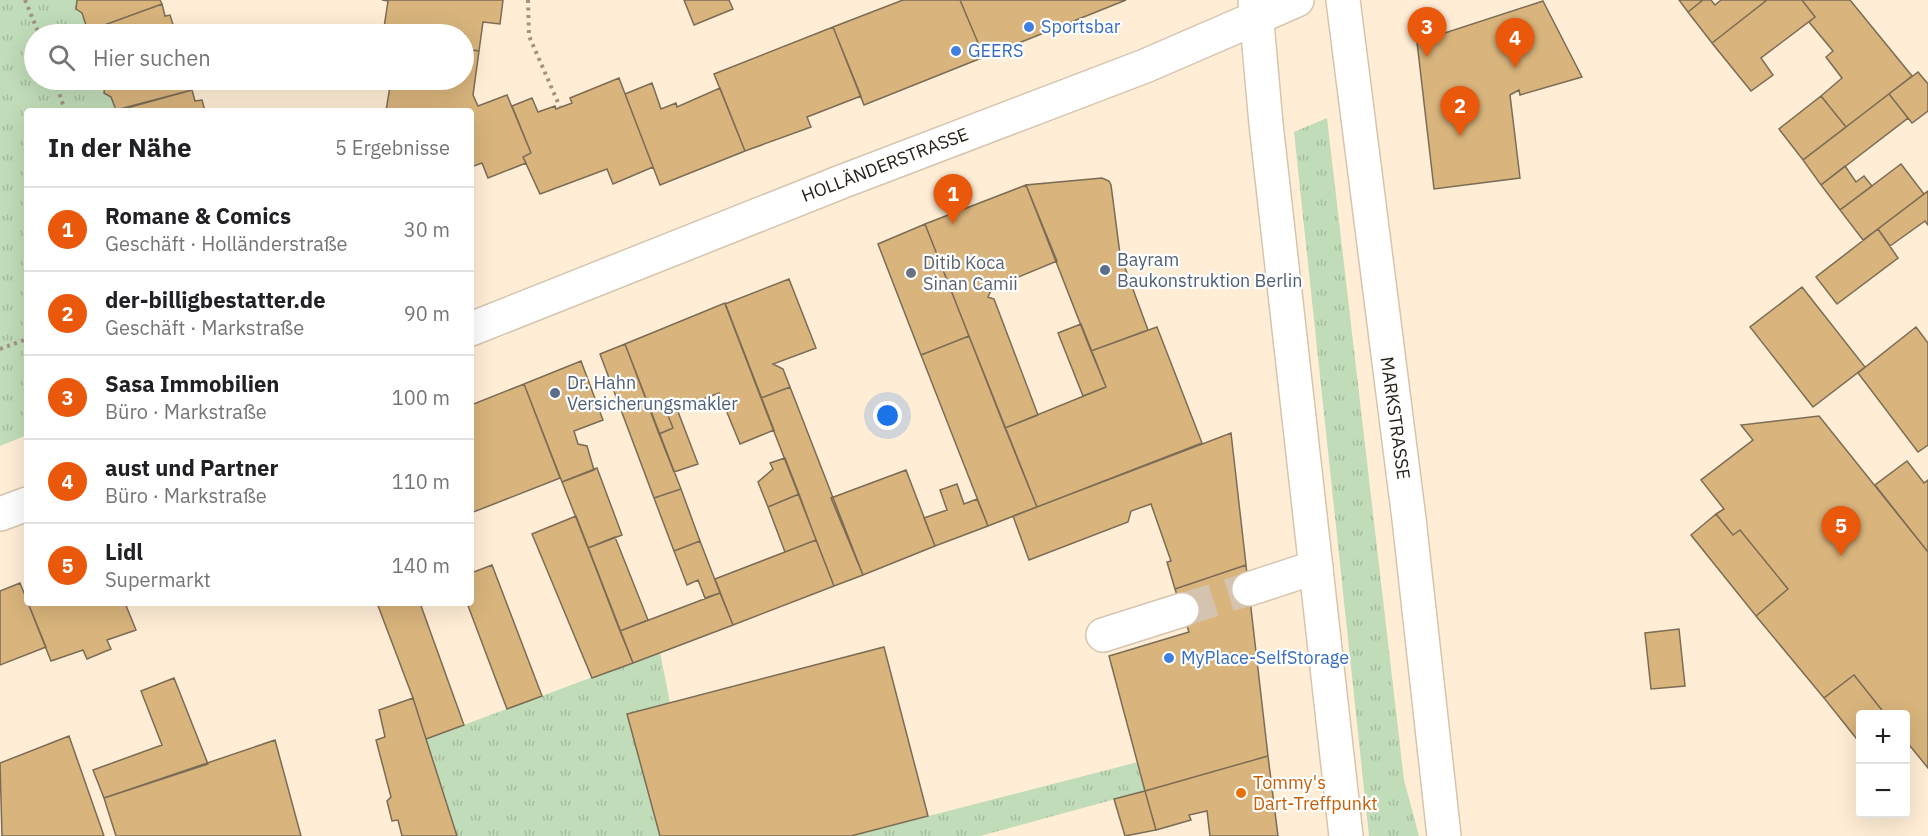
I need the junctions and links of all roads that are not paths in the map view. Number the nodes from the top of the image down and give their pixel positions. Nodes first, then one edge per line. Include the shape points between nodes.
1 (1297, 0) edge
2 (1344, 0) edge
3 (1255, 9) edge
4 (474, 328) edge
5 (24, 505) edge
6 (0, 514) edge
7 (1316, 567) junction
8 (1249, 589) tunnel mouth
9 (1182, 610) tunnel mouth
10 (1103, 635) dead end
11 (1346, 836) edge
12 (1444, 836) edge

1 - 3 main road, HOLLÄNDERSTRASSE
2 - 12 main road, MARKSTRASSE via 1415,565
3 - 4 main road, HOLLÄNDERSTRASSE via 1144,66
3 - 7 main road
5 - 6 main road
7 - 8 main road
7 - 11 main road
9 - 10 main road

